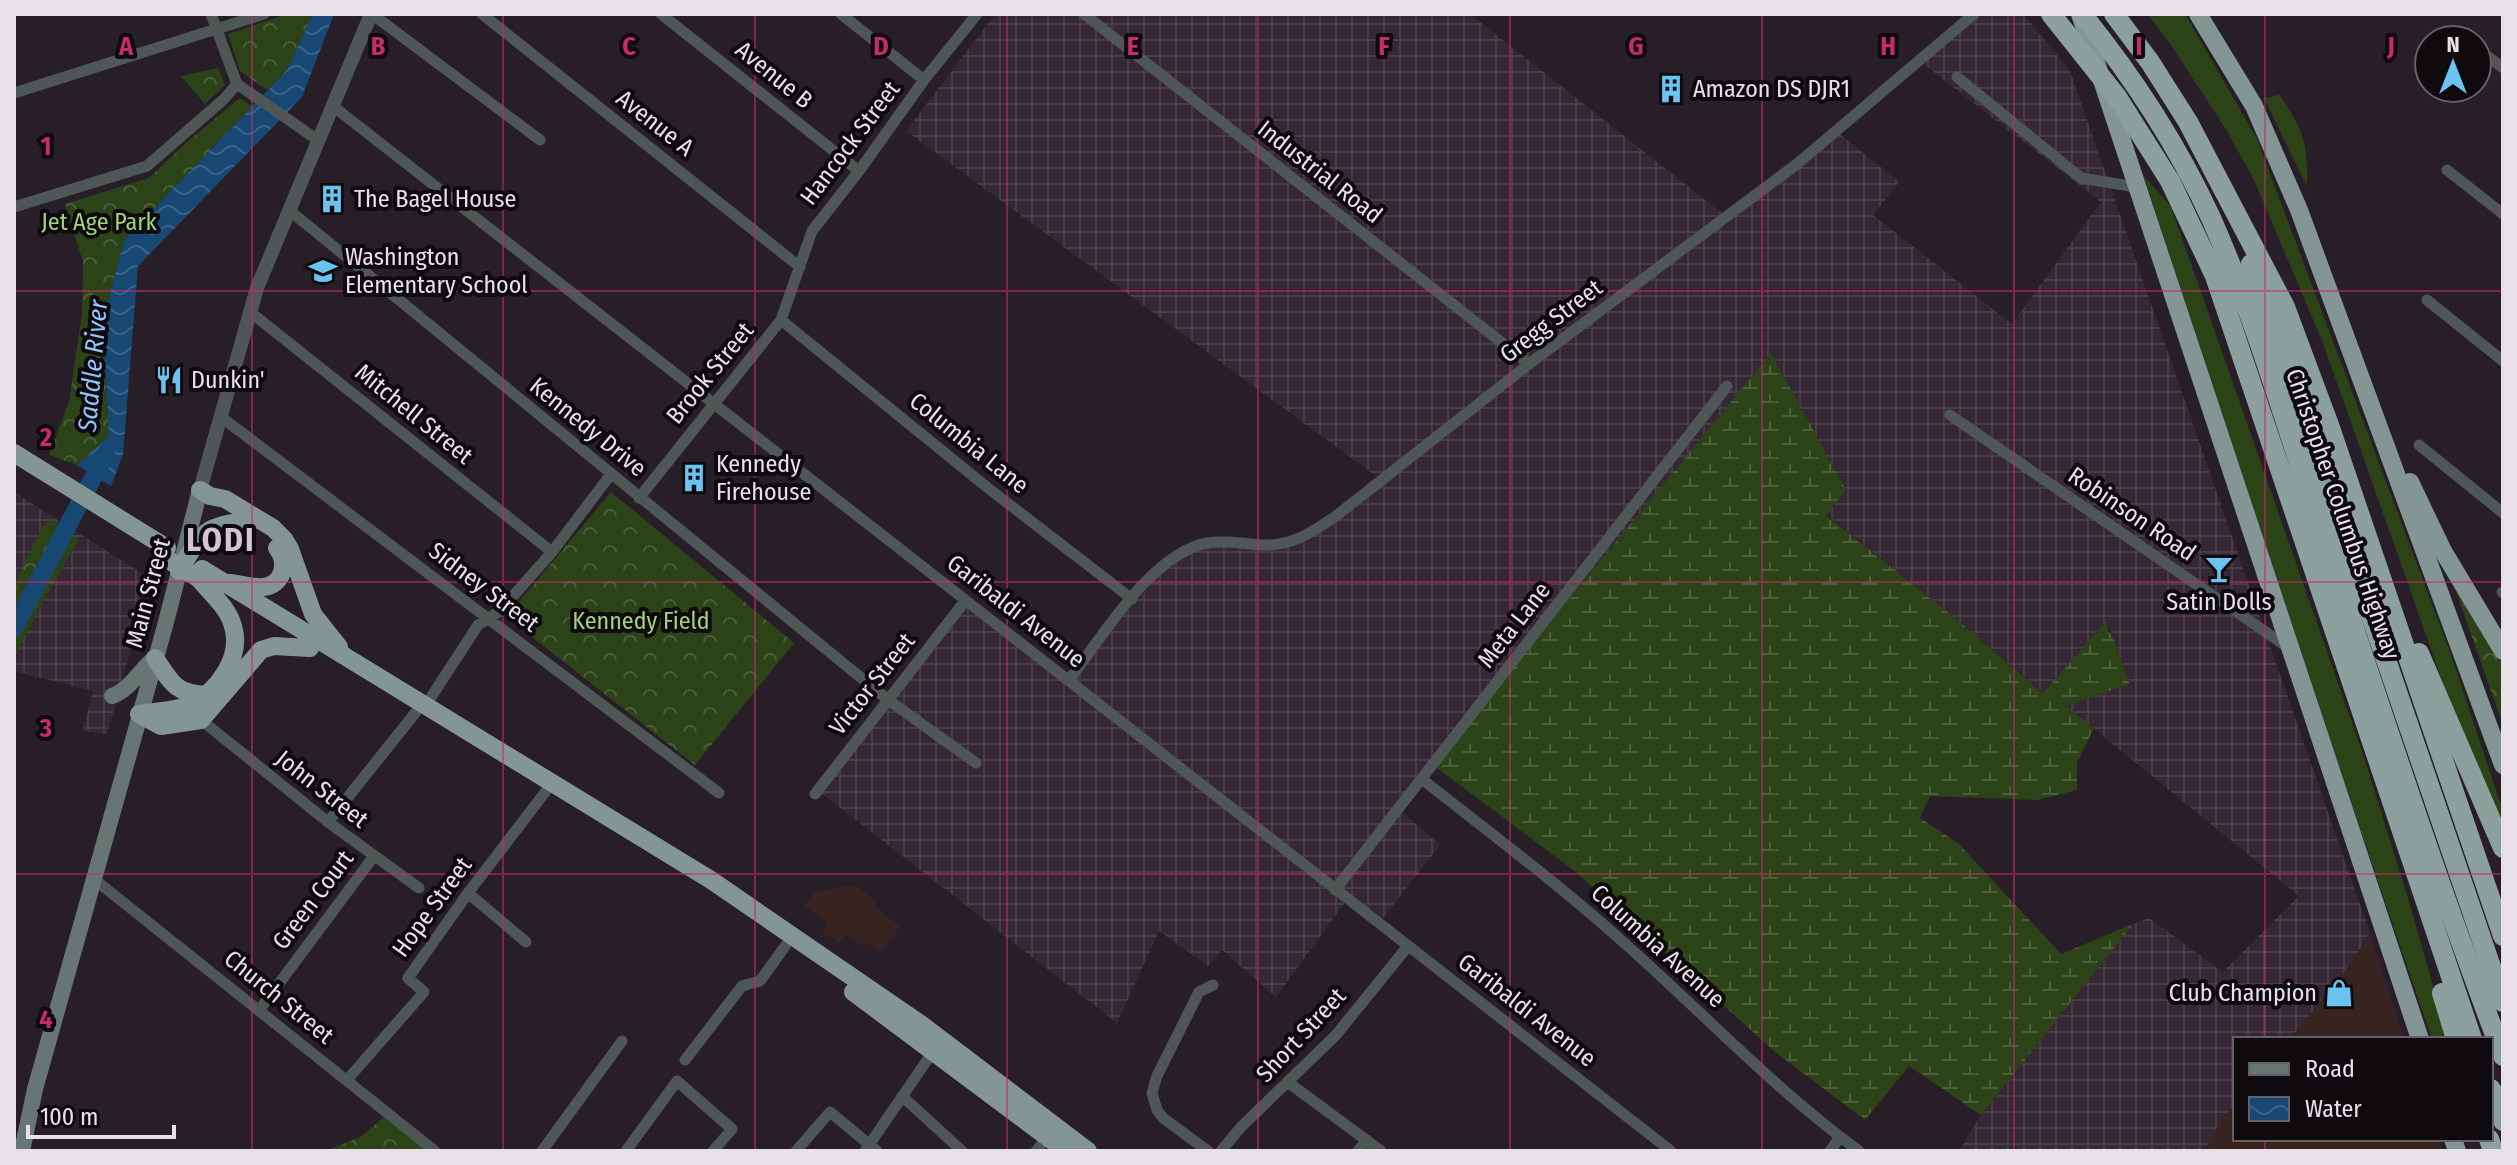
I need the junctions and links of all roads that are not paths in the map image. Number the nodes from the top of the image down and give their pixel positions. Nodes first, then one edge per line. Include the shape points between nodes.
1 (211, 14) edge
2 (264, 14) edge
3 (372, 14) edge
4 (482, 14) edge
5 (661, 14) edge
6 (841, 14) edge
7 (977, 14) edge
8 (1084, 14) edge
9 (1974, 14) edge
10 (2051, 14) edge
11 (2081, 14) edge
12 (2198, 14) edge
13 (2116, 17) edge
14 (216, 29) junction
15 (1957, 77) dead end
16 (924, 80) junction
17 (237, 84) junction
18 (14, 93) edge
19 (334, 107) junction
20 (540, 140) dead end
21 (319, 141) junction
22 (2447, 170) dead end
23 (859, 171) junction
24 (2221, 182) junction
25 (2136, 187) junction
26 (14, 207) edge
27 (289, 210) junction
28 (2503, 214) edge
29 (800, 267) junction
30 (2427, 300) dead end
31 (249, 311) junction
32 (781, 320) junction
33 (2353, 357) junction
34 (2503, 361) edge
35 (1529, 364) junction
36 (1727, 386) dead end
37 (714, 402) junction
38 (1950, 415) dead end
39 (221, 417) junction
40 (2419, 445) dead end
41 (14, 453) edge
42 (14, 466) edge
43 (611, 474) junction
44 (48, 481) junction
45 (205, 493) junction
46 (639, 498) junction
47 (2503, 513) edge
48 (241, 522) junction
49 (2363, 523) junction
50 (552, 552) junction
51 (179, 571) junction
52 (200, 574) junction
53 (223, 582) junction
54 (1132, 599) junction
55 (965, 601) junction
56 (490, 619) junction
57 (310, 648) junction
58 (2289, 649) junction
59 (2503, 651) edge
60 (346, 656) junction
61 (155, 658) junction
62 (1069, 680) junction
63 (206, 695) junction
64 (112, 696) dead end
65 (887, 699) junction
66 (421, 708) junction
67 (139, 714) junction
68 (201, 720) junction
69 (976, 763) dead end
70 (2503, 765) edge
71 (1423, 780) junction
72 (546, 791) junction
73 (719, 793) dead end
74 (815, 794) dead end
75 (328, 822) junction
76 (2398, 823) junction
77 (2503, 848) edge
78 (374, 856) junction
79 (94, 879) junction
80 (419, 888) dead end
81 (1335, 890) junction
82 (468, 893) junction
83 (2503, 936) edge
84 (526, 942) dead end
85 (786, 945) junction
86 (1408, 946) junction
87 (1213, 985) dead end
88 (2503, 1002) edge
89 (260, 1009) junction
90 (2419, 1037) edge
91 (2455, 1037) edge
92 (2471, 1037) edge
93 (622, 1041) dead end
94 (934, 1050) junction
95 (2503, 1056) edge
96 (685, 1060) dead end
97 (347, 1080) junction
98 (1289, 1083) junction
99 (2493, 1094) edge
100 (902, 1096) junction
101 (2503, 1121) edge
102 (1840, 1137) junction
103 (1367, 1140) junction
104 (1042, 1144) edge
105 (870, 1149) edge
106 (22, 1151) edge
107 (435, 1151) edge
108 (542, 1151) edge
109 (626, 1151) edge
110 (713, 1151) edge
111 (796, 1151) edge
112 (962, 1151) edge
113 (1066, 1151) edge
114 (1088, 1151) edge
115 (1208, 1151) edge
116 (1221, 1151) edge
117 (1358, 1151) edge
118 (1381, 1151) edge
119 (1671, 1151) edge
120 (1830, 1151) edge
121 (1859, 1151) edge

1 - 14 street
2 - 14 street
3 - 19 street, Main Street
3 - 20 street
4 - 29 street, Avenue A
5 - 23 street, Avenue B
6 - 16 street
7 - 16 street, Hancock Street
8 - 35 street, Industrial Road
9 - 35 street, Gregg Street via 1797,164
10 - 76 highway, Christopher Columbus Highway, bridge via 2117,97 2170,181 2215,276
11 - 25 highway
11 - 95 highway, Christopher Columbus Highway via 2161,124 2237,283
12 - 33 highway via 2254,106
13 - 24 highway, Christopher Columbus Highway via 2170,92
14 - 17 street
14 - 18 street
15 - 25 street via 2081,178
16 - 23 street, Hancock Street
17 - 21 street
17 - 26 street via 147,166
19 - 21 street, Main Street
19 - 37 street, Garibaldi Avenue
21 - 27 street, Main Street
22 - 28 street
23 - 29 street, Hancock Street via 812,231
24 - 49 highway, Christopher Columbus Highway via 2292,325
24 - 88 highway, Christopher Columbus Highway
25 - 58 highway
27 - 31 street, Main Street
27 - 43 street, Kennedy Drive
29 - 32 street, Brook Street
30 - 34 street
31 - 39 street, Main Street
31 - 50 street, Mitchell Street
32 - 37 street, Brook Street
32 - 54 street, Columbia Lane
33 - 59 highway via 2443,551
33 - 70 highway
35 - 54 street, Gregg Street via 1304,537 1276,545 1227,542 1190,548 1153,572
36 - 71 street, Meta Lane
37 - 46 street, Brook Street
37 - 55 street, Garibaldi Avenue
38 - 58 street, Robinson Road
39 - 45 street, Main Street
39 - 56 street, Sidney Street
40 - 47 street
41 - 44 highway
42 - 44 highway
43 - 46 street, Kennedy Drive
43 - 50 street
44 - 52 highway
45 - 48 highway via 217,509
45 - 51 main road, Main Street
45 - 60 highway via 225,499 284,539 313,614
46 - 65 street, Kennedy Drive
48 - 51 highway via 205,531
48 - 53 highway via 275,545 283,571 279,580 264,587
49 - 77 highway
49 - 83 highway, Christopher Columbus Highway
50 - 56 street
51 - 61 main road, Main Street
52 - 53 highway
52 - 57 highway
52 - 63 highway via 232,621 235,638 230,664
53 - 60 highway
54 - 62 street, Gregg Street
55 - 62 street, Garibaldi Avenue
55 - 65 street, Victor Street
56 - 66 street via 478,625
56 - 73 street, Sidney Street
57 - 66 highway
57 - 68 highway via 274,646 255,654
58 - 90 highway
60 - 66 highway
61 - 63 highway via 175,688
61 - 64 main road via 129,688
61 - 67 main road, Main Street
62 - 81 street, Garibaldi Avenue
63 - 67 highway via 186,706
65 - 69 street, Kennedy Drive
65 - 74 street, Victor Street
66 - 72 highway
66 - 75 street
66 - 114 highway via 622,824 766,916
67 - 68 highway via 161,726
67 - 79 main road, Main Street
68 - 75 street, John Street
71 - 81 street, Meta Lane
71 - 102 street, Columbia Avenue via 1584,908 1762,1073
72 - 82 street, Hope Street
72 - 85 highway
75 - 78 street, John Street
76 - 91 highway via 2402,859
76 - 92 highway, Christopher Columbus Highway
78 - 80 street, John Street
78 - 89 street, Green Court
79 - 89 street, Church Street
79 - 106 main road, Main Street
81 - 86 street, Garibaldi Avenue
82 - 84 street
82 - 97 street, Hope Street via 408,978 424,992
85 - 94 highway
85 - 96 street via 760,981 742,986
86 - 98 street, Short Street via 1336,1035
86 - 119 street, Garibaldi Avenue
87 - 115 street via 1199,992 1152,1093 1163,1118
89 - 97 street, Church Street
93 - 108 street
94 - 100 street
94 - 104 highway
97 - 107 street, Church Street
98 - 103 street
98 - 116 street, Short Street
99 - 101 highway
100 - 105 street
100 - 112 street
102 - 120 street
102 - 121 street, Columbia Avenue
103 - 117 street
103 - 118 street
104 - 113 highway
105 - 111 street via 830,1112
109 - 110 street via 677,1081 732,1129

